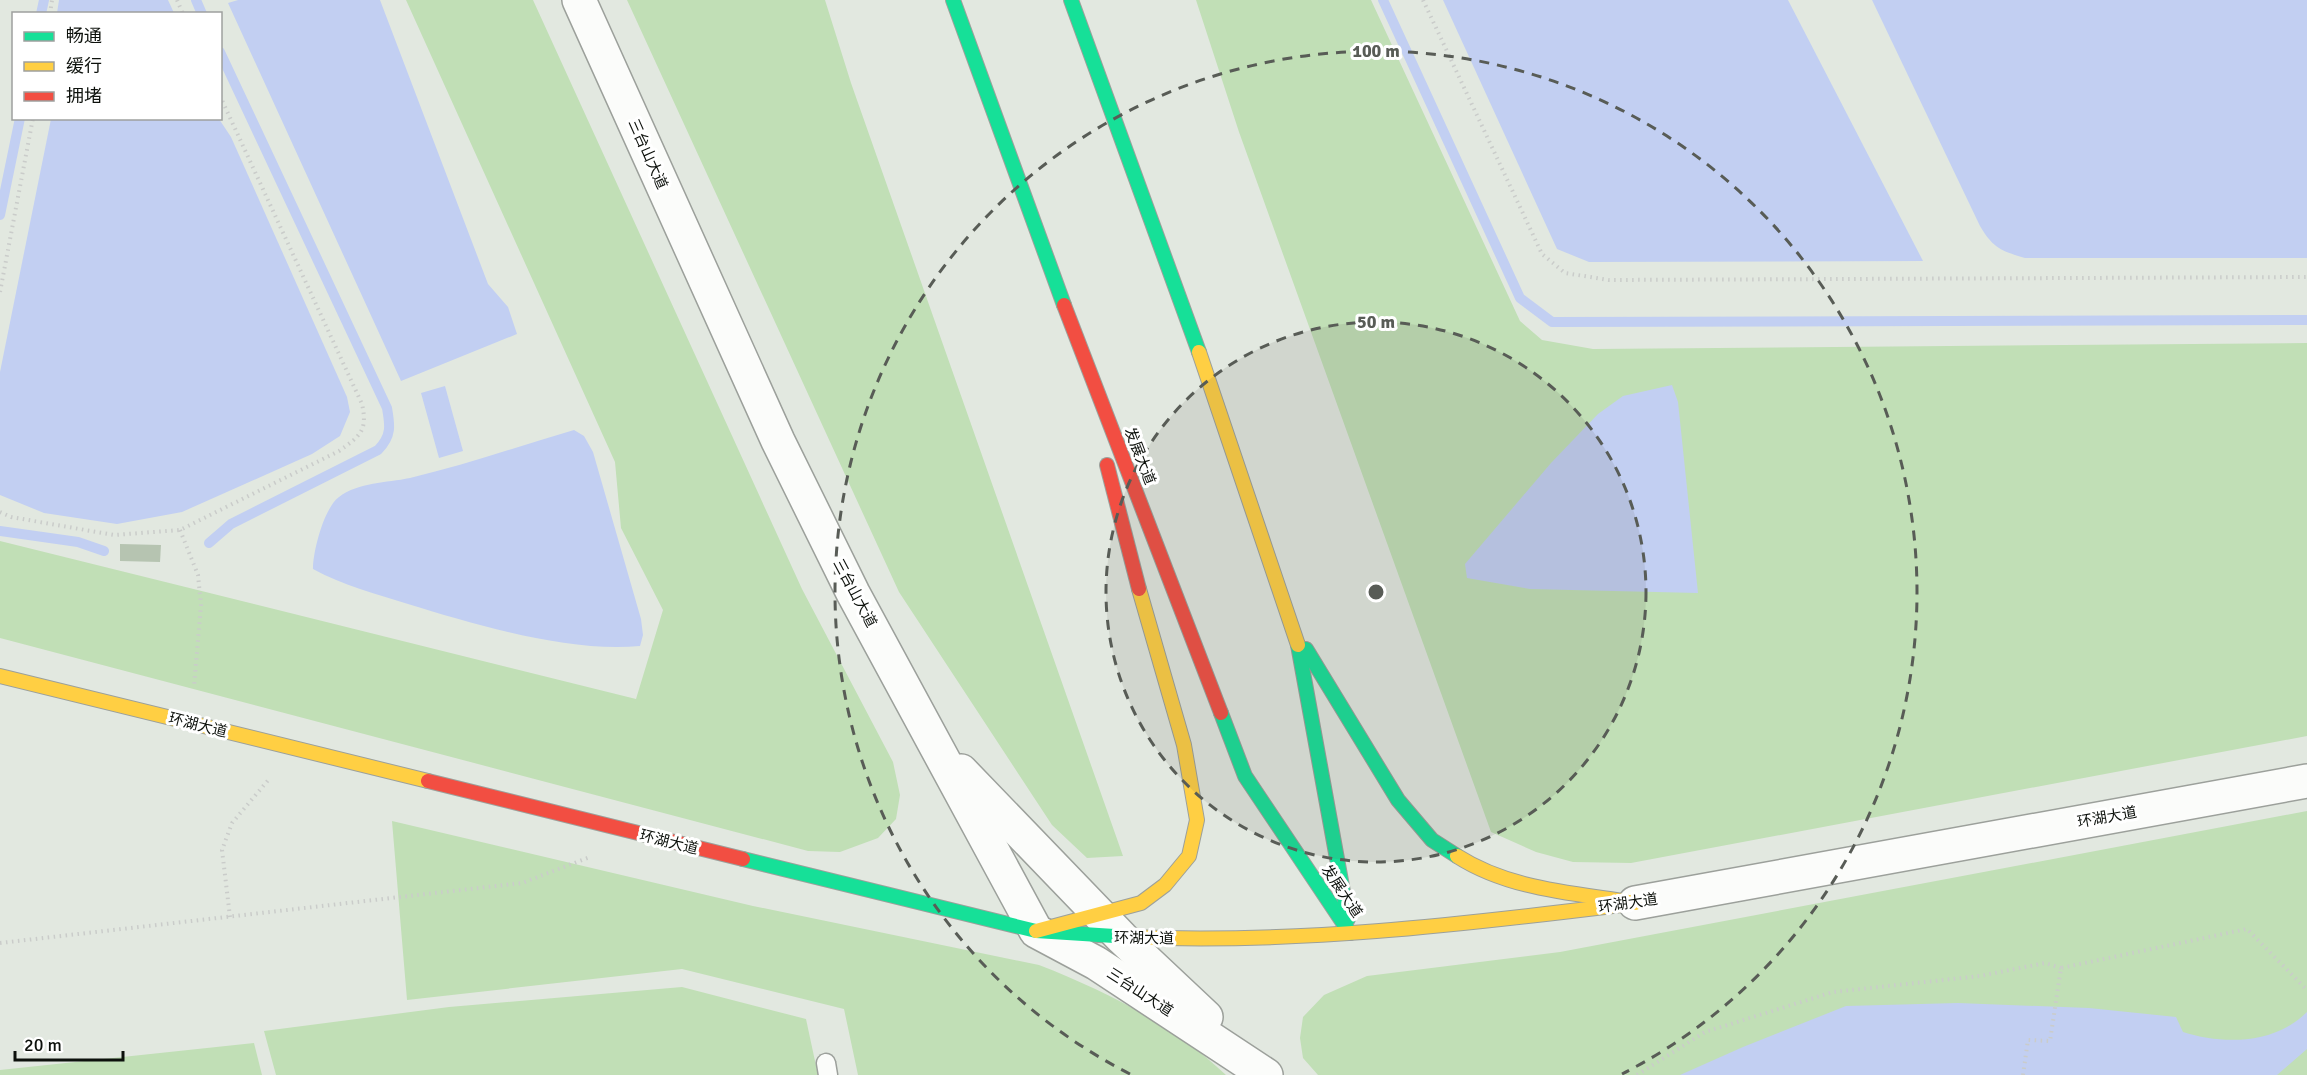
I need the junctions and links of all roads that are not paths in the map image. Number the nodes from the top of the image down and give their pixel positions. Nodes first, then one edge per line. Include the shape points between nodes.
1 (579, 0) edge
2 (953, 0) edge
3 (1071, 0) edge
4 (1078, 340) junction
5 (1295, 632) junction
6 (0, 676) edge
7 (937, 746) junction
8 (2307, 781) edge
9 (1635, 903) junction
10 (1099, 914) junction
11 (1036, 931) junction
12 (1350, 933) junction
13 (1122, 938) junction
14 (1266, 1075) edge

1 - 7 street, 三台山大道 via 778,441 853,593
2 - 4 main road, 发展大道
3 - 5 main road, 发展大道 via 1205,368
4 - 10 main road via 1127,548 1184,745 1197,820 1190,855 1165,885 1141,903
4 - 12 main road, 发展大道 via 1245,776
5 - 9 main road via 1398,800 1432,840 1482,872 1516,883
5 - 12 main road, 发展大道
6 - 11 main road, 环湖大道
7 - 10 street
7 - 11 street, 三台山大道
8 - 9 street, 环湖大道
9 - 12 main road, 环湖大道
10 - 11 main road
10 - 13 street
11 - 13 main road, 环湖大道
11 - 14 street, 三台山大道 via 1096,963
12 - 13 main road, 环湖大道 via 1218,939
13 - 14 street

